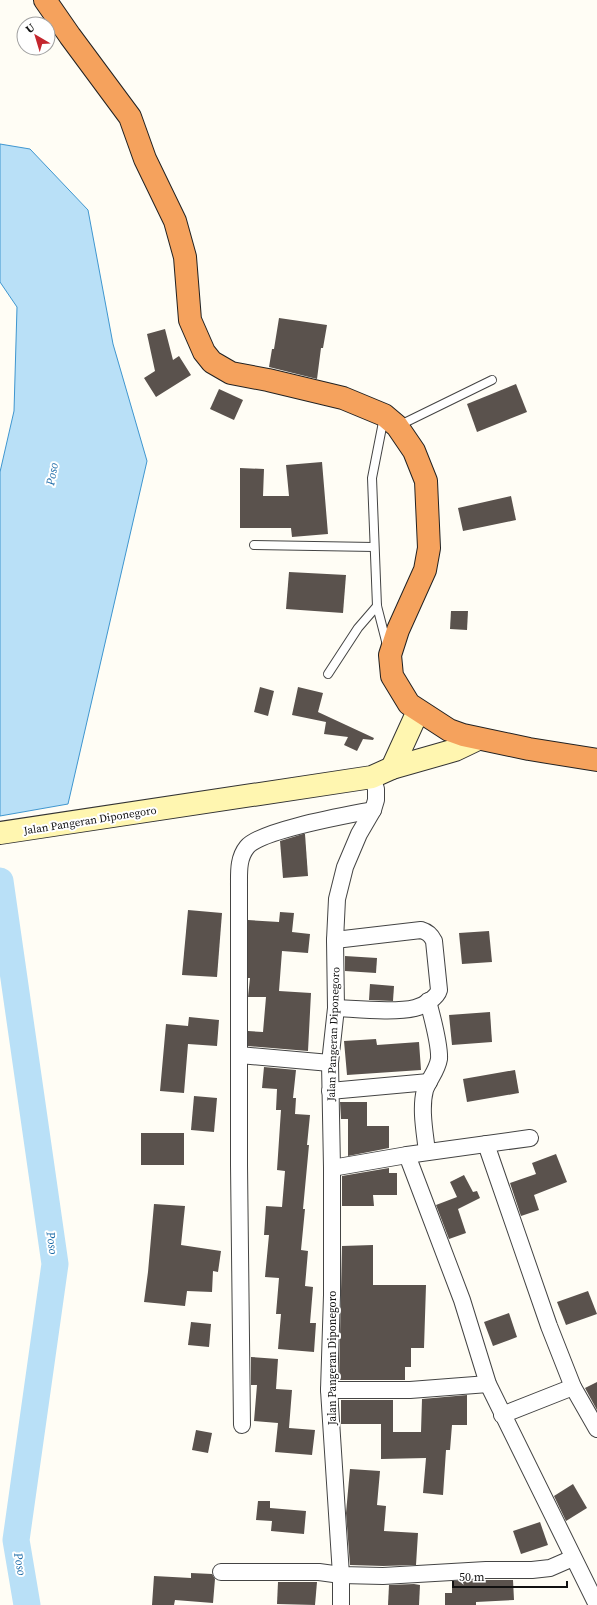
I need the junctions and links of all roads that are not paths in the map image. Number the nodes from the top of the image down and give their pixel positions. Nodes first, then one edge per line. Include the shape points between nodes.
1 (45, 0) edge
2 (492, 380) dead end
3 (391, 420) junction
4 (254, 545) dead end
5 (374, 547) junction
6 (377, 606) junction
7 (390, 655) junction
8 (328, 674) dead end
9 (418, 711) junction
10 (478, 739) junction
11 (597, 760) edge
12 (392, 768) junction
13 (372, 777) junction
14 (373, 810) junction
15 (0, 834) edge
16 (335, 940) junction
17 (428, 1001) junction
18 (336, 1008) junction
19 (239, 1055) junction
20 (330, 1063) junction
21 (429, 1082) junction
22 (330, 1091) junction
23 (530, 1138) dead end
24 (486, 1144) junction
25 (426, 1152) junction
26 (407, 1155) junction
27 (332, 1168) junction
28 (488, 1384) junction
29 (572, 1387) junction
30 (329, 1390) junction
31 (502, 1415) junction
32 (242, 1425) dead end
33 (597, 1429) edge
34 (573, 1558) junction
35 (221, 1572) dead end
36 (341, 1575) junction
37 (341, 1605) edge
38 (597, 1605) edge

1 - 3 highway via 130,117 145,159 175,221 185,257 190,320 204,352 212,362 231,373 343,398
2 - 3 lane
3 - 5 lane via 372,478
3 - 7 highway via 414,451 426,481 429,548 425,570 398,630
4 - 5 lane
5 - 6 lane
6 - 7 lane
6 - 8 lane via 358,628
7 - 9 highway via 392,676 409,704
9 - 10 highway via 448,730
9 - 12 street
10 - 11 highway
10 - 12 street via 455,750
12 - 13 street
13 - 14 street, Jalan Pangeran Diponegoro via 376,789
13 - 15 street, Jalan Pangeran Diponegoro
14 - 16 street, Jalan Pangeran Diponegoro via 345,867 337,899
14 - 19 street via 300,825 257,840 243,854 239,870
16 - 17 street via 421,930 427,932 434,941 438,990 436,996
16 - 18 street, Jalan Pangeran Diponegoro
17 - 18 street via 416,1008 400,1010
17 - 21 street via 439,1059
18 - 20 street, Jalan Pangeran Diponegoro
19 - 20 street
19 - 32 street
20 - 22 street, Jalan Pangeran Diponegoro
21 - 22 street
21 - 25 street via 423,1112
22 - 27 street, Jalan Pangeran Diponegoro
23 - 24 street
24 - 25 street
24 - 29 street
25 - 26 street
26 - 27 street
26 - 28 street via 462,1300
27 - 30 street, Jalan Pangeran Diponegoro
28 - 30 street via 410,1390
28 - 31 street
29 - 31 street
29 - 33 street
30 - 36 street, Jalan Pangeran Diponegoro
31 - 34 street via 520,1446
34 - 36 street via 550,1568 532,1570 383,1576
34 - 38 street
35 - 36 street via 318,1572
36 - 37 street, Jalan Pangeran Diponegoro

